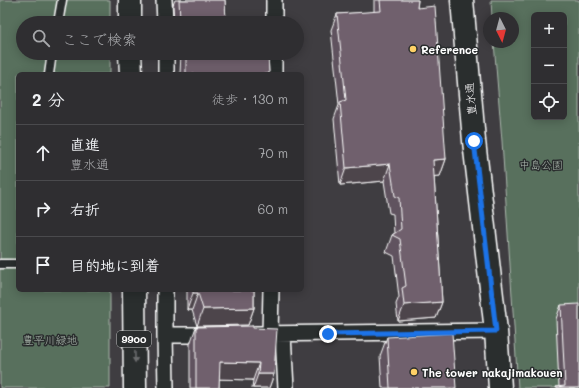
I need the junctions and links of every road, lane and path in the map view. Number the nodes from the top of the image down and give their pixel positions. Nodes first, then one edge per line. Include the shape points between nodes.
1 (62, 0) edge
2 (130, 0) edge
3 (164, 0) edge
4 (274, 0) edge
5 (462, 0) edge
6 (59, 16) edge
7 (130, 16) edge
8 (165, 16) edge
9 (274, 16) edge
10 (51, 60) edge
11 (130, 60) edge
12 (166, 60) edge
13 (274, 60) edge
14 (49, 72) edge
15 (131, 72) edge
16 (166, 72) edge
17 (274, 72) edge
18 (0, 264) edge
19 (16, 264) edge
20 (134, 292) edge
21 (165, 292) edge
22 (271, 292) edge
23 (496, 331) junction
24 (277, 334) junction
25 (165, 335) junction
26 (225, 335) edge
27 (240, 335) edge
28 (135, 388) edge
29 (166, 388) edge
30 (286, 388) edge
31 (500, 388) edge

1 - 6 lane
2 - 7 street
3 - 8 street
4 - 9 street
5 - 23 street, 豊水通 via 474,141
10 - 14 lane
11 - 15 street
12 - 16 street
13 - 17 street
18 - 19 lane
20 -> 28 street, 9900
21 - 25 street
22 - 24 street
23 - 24 street
23 - 31 street, 豊水通
24 - 27 street
24 - 30 street
25 - 26 street
25 - 29 street

